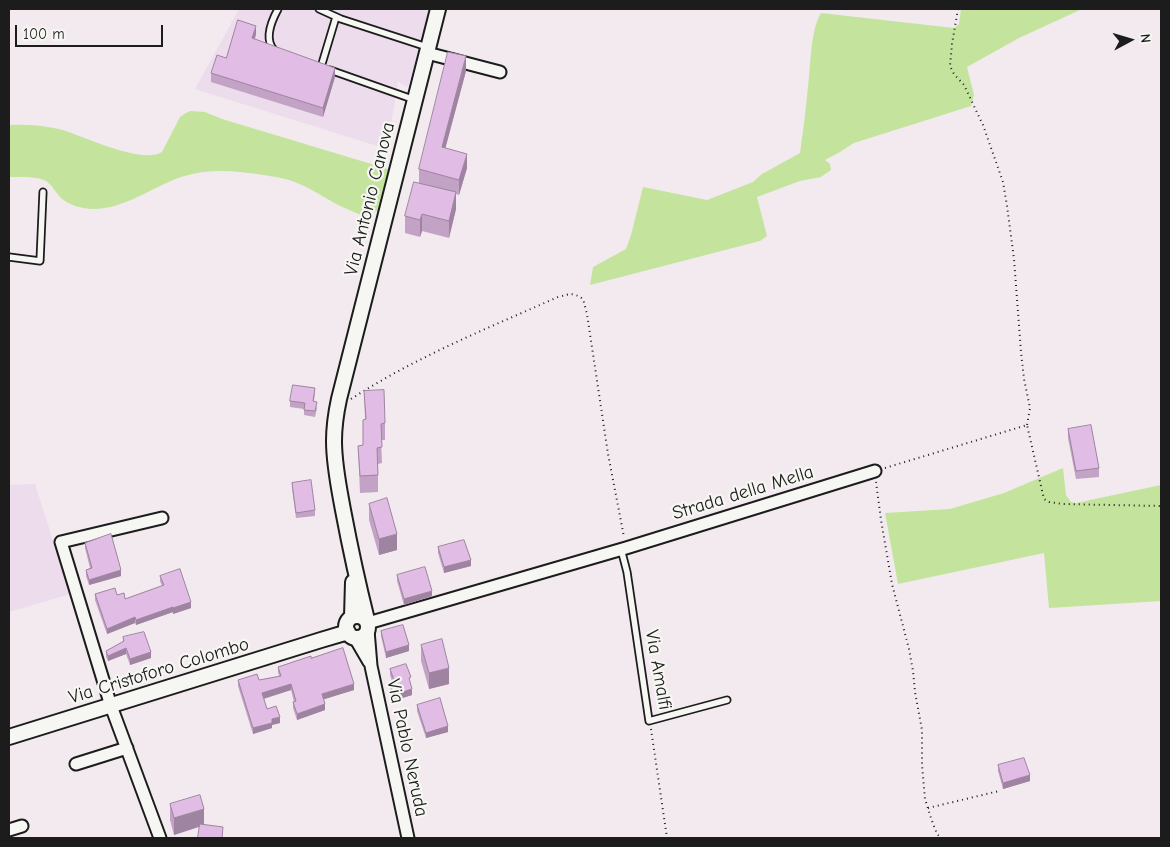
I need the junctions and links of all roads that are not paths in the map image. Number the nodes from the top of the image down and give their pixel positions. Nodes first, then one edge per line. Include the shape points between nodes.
1 (278, 9) edge
2 (319, 9) edge
3 (438, 9) edge
4 (336, 17) junction
5 (428, 50) junction
6 (276, 52) edge
7 (313, 64) edge
8 (322, 67) junction
9 (500, 72) dead end
10 (415, 100) junction
11 (43, 192) dead end
12 (9, 257) edge
13 (875, 471) road end
14 (162, 518) dead end
15 (623, 548) junction
16 (353, 564) junction
17 (368, 624) junction
18 (350, 627) junction
19 (371, 666) junction
20 (727, 700) dead end
21 (111, 706) junction
22 (9, 737) edge
23 (127, 748) junction
24 (76, 764) dead end
25 (22, 826) dead end
26 (9, 830) edge
27 (160, 838) edge
28 (408, 838) edge

1 - 6 lane via 269,37
2 - 4 lane
3 - 5 street, Via Antonio Canova
4 - 5 lane
4 - 8 lane
5 - 9 street
5 - 10 street, Via Antonio Canova
7 - 8 lane
8 - 10 lane
10 - 16 street, Via Antonio Canova via 338,404 335,463
11 - 12 lane via 40,261
13 - 15 street, Strada della Mella
14 - 21 street via 61,542
15 - 17 street
15 - 20 lane, Via Amalfi via 650,721
16 - 17 street
16 - 18 street
17 - 18 street via 362,616 355,616
17 - 18 street via 367,633 361,638
17 - 19 street, Via Pablo Neruda
18 - 19 street, Via Pablo Neruda
18 - 21 street, Via Cristoforo Colombo via 321,640
19 - 28 street, Via Pablo Neruda
21 - 22 street, Via Cristoforo Colombo
21 - 23 street
23 - 24 street
23 - 27 street
25 - 26 street

